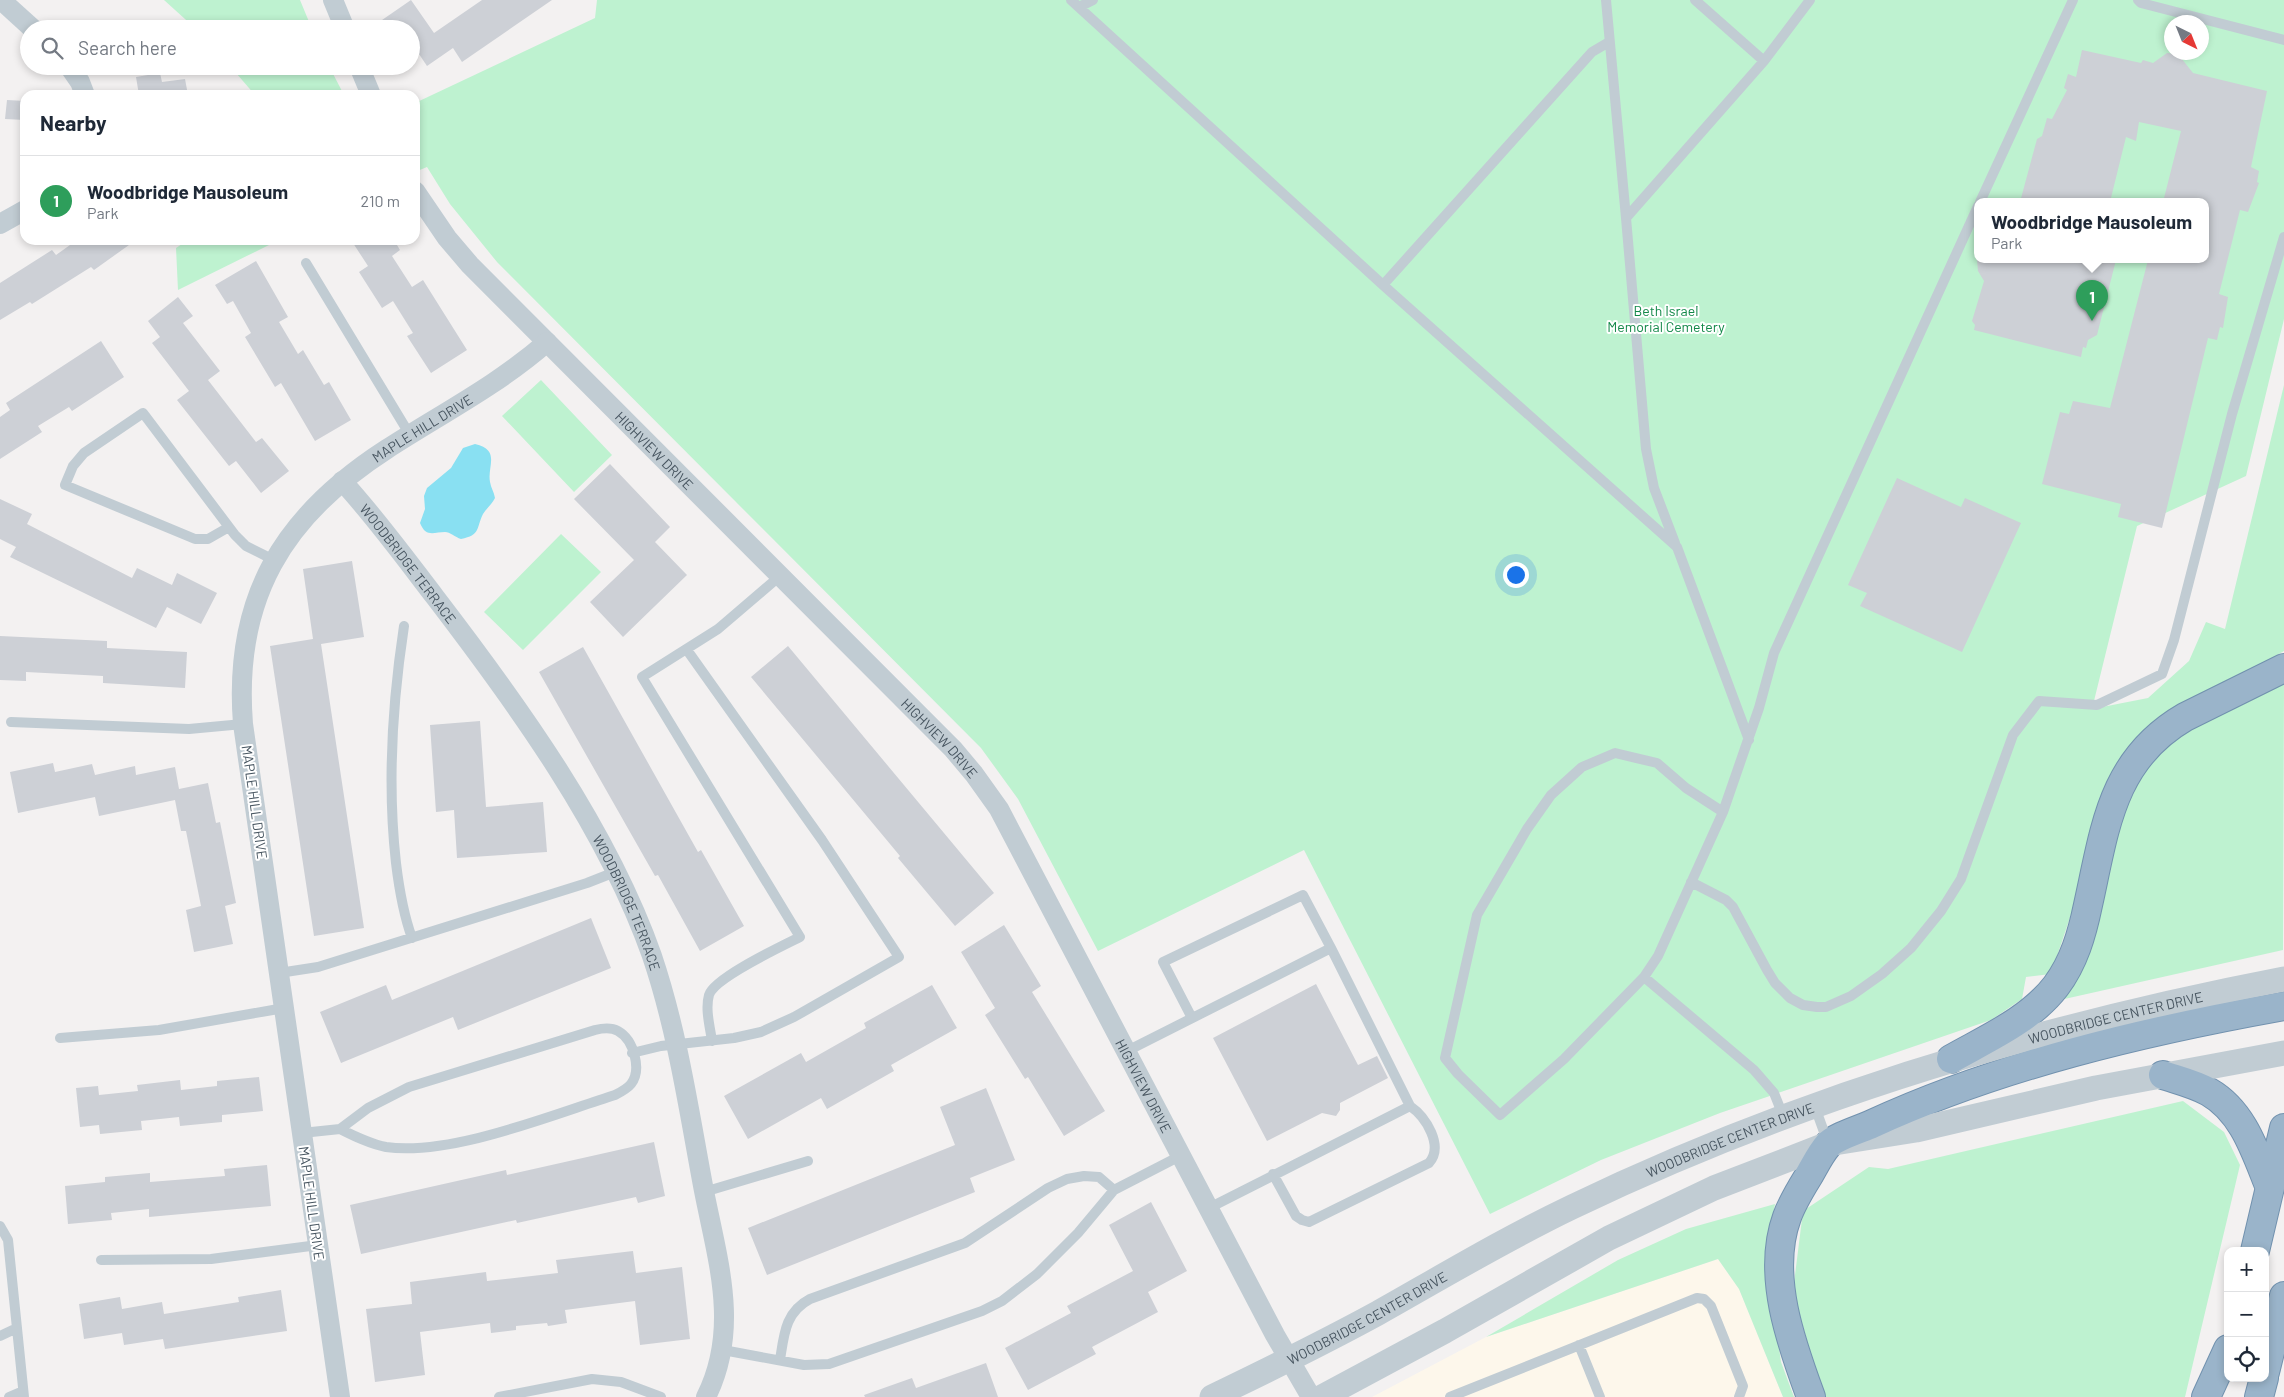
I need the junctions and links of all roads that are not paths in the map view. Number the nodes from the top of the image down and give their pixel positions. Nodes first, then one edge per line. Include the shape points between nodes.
1 (1, 0) edge
2 (333, 0) edge
3 (1093, 0) edge
4 (1606, 0) edge
5 (1695, 0) edge
6 (1810, 0) edge
7 (2073, 0) edge
8 (2138, 0) edge
9 (1075, 4) edge
10 (23, 20) edge
11 (341, 20) edge
12 (2284, 40) edge
13 (1609, 42) junction
14 (1764, 61) junction
15 (75, 75) edge
16 (362, 75) edge
17 (83, 90) edge
18 (368, 90) edge
19 (1982, 198) edge
20 (420, 199) edge
21 (20, 213) edge
22 (1974, 215) edge
23 (1626, 218) junction
24 (0, 224) edge
25 (2284, 237) edge
26 (306, 262) dead end
27 (1383, 285) junction
28 (547, 342) junction
29 (410, 435) junction
30 (342, 481) junction
31 (229, 527) junction
32 (1676, 547) junction
33 (274, 560) junction
34 (780, 576) junction
35 (404, 626) dead end
36 (687, 650) junction
37 (2284, 668) edge
38 (11, 722) dead end
39 (244, 724) junction
40 (1749, 740) junction
41 (1723, 812) junction
42 (615, 872) junction
43 (1691, 882) junction
44 (412, 938) junction
45 (1331, 948) junction
46 (279, 973) junction
47 (1644, 977) junction
48 (2284, 979) edge
49 (2284, 1006) edge
50 (284, 1008) junction
51 (1192, 1018) junction
52 (60, 1038) dead end
53 (712, 1041) junction
54 (678, 1045) junction
55 (1127, 1051) junction
56 (632, 1053) junction
57 (2284, 1053) edge
58 (1952, 1059) junction
59 (2163, 1075) junction
60 (1410, 1106) junction
61 (1814, 1107) junction
62 (1784, 1118) junction
63 (2284, 1128) edge
64 (340, 1129) junction
65 (302, 1133) junction
66 (1828, 1144) junction
67 (1182, 1154) junction
68 (808, 1161) dead end
69 (1273, 1174) junction
70 (2270, 1188) junction
71 (1114, 1190) junction
72 (704, 1192) junction
73 (1209, 1208) junction
74 (0, 1226) edge
75 (318, 1245) junction
76 (2255, 1247) edge
77 (101, 1260) dead end
78 (2284, 1296) edge
79 (17, 1328) junction
80 (0, 1336) edge
81 (1579, 1345) junction
82 (723, 1350) junction
83 (2269, 1356) edge
84 (2224, 1359) edge
85 (780, 1360) junction
86 (1289, 1360) junction
87 (2224, 1378) edge
88 (2263, 1382) edge
89 (24, 1394) edge
90 (658, 1396) edge
91 (9, 1397) edge
92 (340, 1397) edge
93 (499, 1397) edge
94 (706, 1397) edge
95 (1212, 1397) edge
96 (1311, 1397) edge
97 (1322, 1397) edge
98 (1450, 1397) edge
99 (1600, 1397) edge
100 (1739, 1397) edge
101 (1811, 1397) edge
102 (2206, 1397) edge
103 (2219, 1397) edge
104 (2259, 1397) edge

1 - 10 street
2 - 11 street
3 - 9 lane
4 - 13 lane
5 - 14 lane
6 - 14 lane
7 - 19 lane
8 - 12 lane
9 - 27 lane
13 - 23 lane
13 - 27 lane via 1592,52
14 - 23 lane
15 - 17 street
16 - 18 street
20 - 28 street, HIGHVIEW DRIVE via 458,252
21 - 24 street
22 - 40 lane via 1774,653
23 - 32 lane via 1646,448 1654,488
25 - 43 lane via 2162,674 2097,705 2040,701 2013,735 1961,878 1941,911 1911,948 1882,974 1839,1002 1826,1007 1803,1005 1790,998 1775,983 1733,907
26 - 29 lane
27 - 32 lane
28 - 29 street, MAPLE HILL DRIVE via 503,377
28 - 34 street, HIGHVIEW DRIVE
29 - 30 street, MAPLE HILL DRIVE
30 - 33 street, MAPLE HILL DRIVE via 297,525
30 - 42 street, WOODBRIDGE TERRACE via 455,624 518,711 565,782
31 - 31 lane via 143,413 84,453 73,466 65,485 195,538 208,539
31 - 33 lane via 246,546
32 - 40 lane
33 - 39 street, MAPLE HILL DRIVE via 257,597 246,644 242,679
34 - 36 lane via 729,621
34 - 55 street, HIGHVIEW DRIVE via 953,749 983,785 999,809
35 - 44 lane via 392,719 392,799 399,882
36 - 53 lane via 642,677 800,937 713,987 708,1006
36 - 53 lane via 822,840 899,956 773,1027
37 - 58 highway via 2185,717 2144,749 2124,776 2113,803 2084,924 2065,973 2030,1012
38 - 39 lane via 189,729
39 - 46 street, MAPLE HILL DRIVE
40 - 41 lane
41 - 43 lane
41 - 47 lane via 1686,788 1657,763 1614,753 1582,767 1551,795 1527,829 1477,916 1445,1058 1500,1115 1564,1059
42 - 44 lane
42 - 54 street, WOODBRIDGE TERRACE via 651,956
43 - 47 lane via 1658,956
44 - 46 lane via 318,967
45 - 51 lane
45 - 51 lane via 1303,895 1163,962
45 - 60 lane
46 - 50 street, MAPLE HILL DRIVE
47 - 62 lane via 1754,1070 1774,1093
48 - 58 street, WOODBRIDGE CENTER DRIVE via 2160,1005
49 - 66 highway via 2180,1026 2050,1060 1912,1106
50 - 52 lane via 160,1030
50 - 65 street, MAPLE HILL DRIVE
51 - 55 lane
53 - 54 lane
54 - 56 lane
54 - 72 street, WOODBRIDGE TERRACE
55 - 67 street, HIGHVIEW DRIVE
56 - 64 lane via 628,1040 618,1031 608,1028 595,1030 409,1087 378,1102
56 - 64 lane via 636,1073 625,1090 473,1139 430,1147 395,1148
57 - 59 street
58 - 61 street, WOODBRIDGE CENTER DRIVE
59 - 66 street via 1916,1130
59 - 70 highway via 2210,1092 2228,1107 2248,1136
60 - 69 lane
60 - 69 lane via 1420,1112 1435,1143 1435,1154 1429,1163 1309,1222 1296,1216
61 - 62 street, WOODBRIDGE CENTER DRIVE
61 - 66 lane
62 - 86 street, WOODBRIDGE CENTER DRIVE via 1645,1173 1571,1207
63 - 70 highway
64 - 65 lane
65 - 75 street, MAPLE HILL DRIVE
66 - 97 street via 1714,1188 1642,1222
66 - 101 highway via 1791,1208 1782,1244 1784,1305
67 - 71 lane
67 - 73 street, HIGHVIEW DRIVE
68 - 72 lane
69 - 73 lane
70 - 76 highway
71 - 85 lane via 1078,1233 1037,1274 1002,1301 982,1311 828,1364 804,1365
71 - 85 lane via 1099,1177 1067,1179 955,1248 810,1299 798,1306 789,1318
72 - 82 street, WOODBRIDGE TERRACE via 721,1284
73 - 86 street, HIGHVIEW DRIVE
74 - 79 lane via 8,1240
75 - 77 lane via 211,1259
75 - 92 street, MAPLE HILL DRIVE
78 - 83 highway
79 - 80 lane
79 - 89 lane
81 - 98 lane
81 - 99 lane
81 - 100 lane via 1694,1299 1704,1299 1711,1306 1743,1386
82 - 85 lane
82 - 94 street, WOODBRIDGE TERRACE
84 - 102 highway
86 - 95 street, WOODBRIDGE CENTER DRIVE
86 - 96 street, HIGHVIEW DRIVE
87 - 103 highway
88 - 104 highway
89 - 91 lane
90 - 93 lane via 621,1382 592,1378

